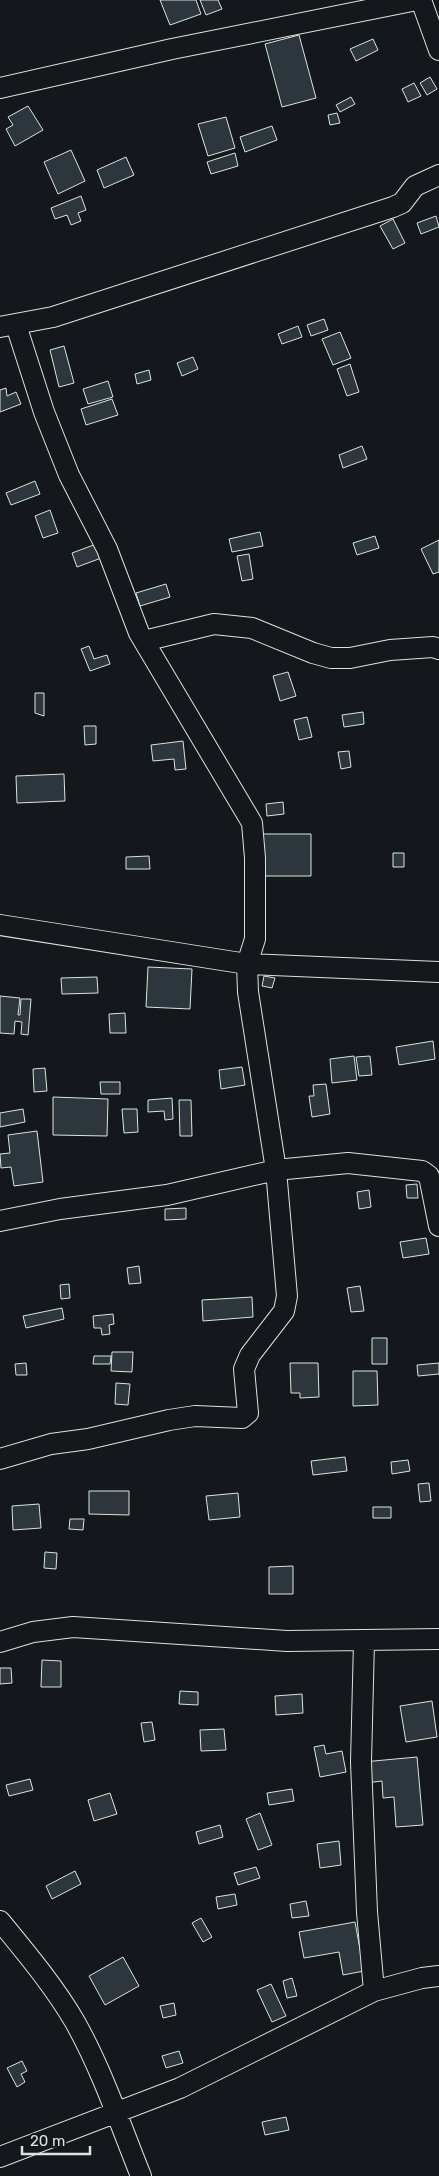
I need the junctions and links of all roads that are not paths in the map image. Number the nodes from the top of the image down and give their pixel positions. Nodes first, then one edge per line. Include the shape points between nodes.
1 (417, 0) edge
2 (421, 0) edge
3 (439, 50) edge
4 (0, 88) edge
5 (439, 175) edge
6 (8, 326) edge
7 (144, 641) junction
8 (439, 649) edge
9 (0, 925) edge
10 (247, 964) junction
11 (439, 972) edge
12 (276, 1170) junction
13 (0, 1221) edge
14 (439, 1226) edge
15 (0, 1459) edge
16 (439, 1639) edge
17 (364, 1641) junction
18 (0, 1642) edge
19 (0, 1921) edge
20 (439, 1976) edge
21 (374, 1991) junction
22 (116, 2112) junction
23 (0, 2157) edge
24 (140, 2176) edge

1 - 4 street via 172,49
2 - 3 street
5 - 6 street via 415,186 402,203 393,207 53,317
6 - 7 street via 69,476 107,549
7 - 8 street via 214,624 252,628 331,658 350,658 390,650
7 - 10 street via 252,823 254,939
9 - 10 street
10 - 11 street
10 - 12 street via 254,1037
12 - 13 street via 167,1195 60,1209
12 - 14 street via 348,1163 422,1171 429,1176
12 - 15 street via 287,1296 284,1311 250,1355 244,1369 248,1413 242,1418 195,1416 170,1420 51,1444
16 - 17 street
17 - 18 street via 288,1641 72,1627 33,1632
17 - 21 street via 361,1771
19 - 22 street via 39,1968 74,2020 91,2051
20 - 21 street
21 - 22 street via 180,2088
22 - 23 street
22 - 24 street

